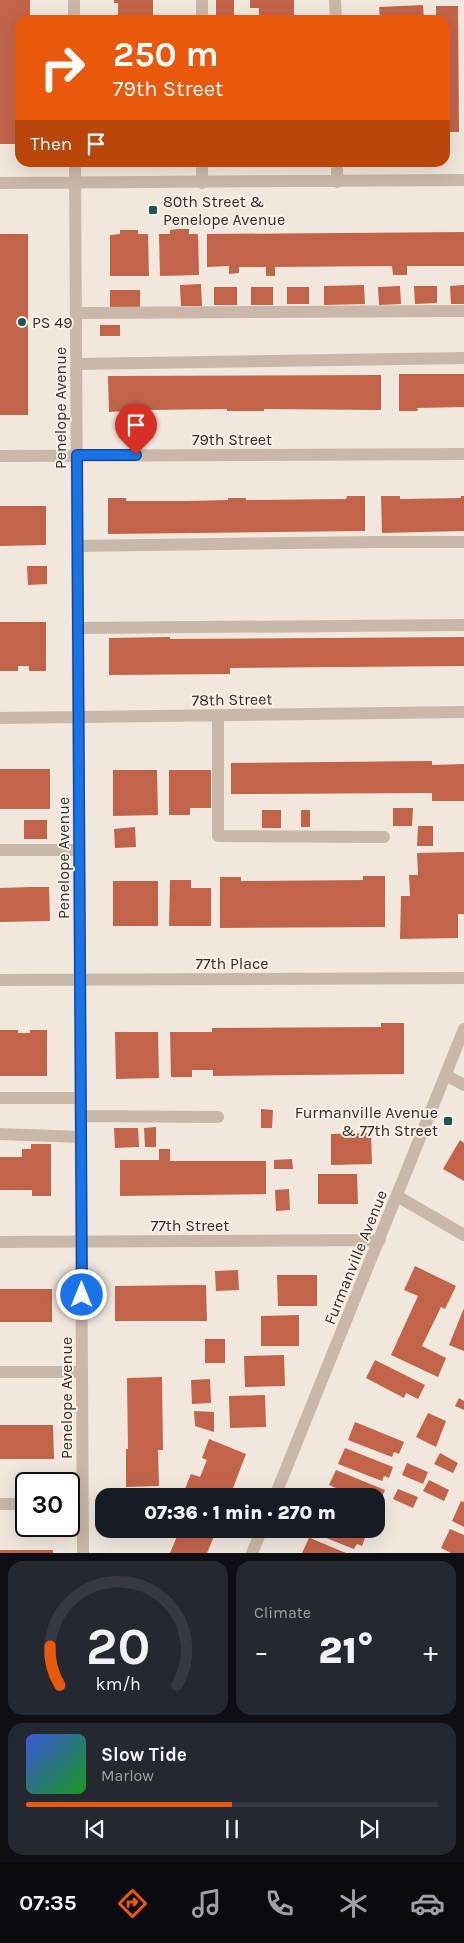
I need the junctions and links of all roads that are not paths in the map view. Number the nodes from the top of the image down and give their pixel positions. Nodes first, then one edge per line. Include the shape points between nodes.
1 (74, 0) edge
2 (202, 0) edge
3 (336, 0) edge
4 (74, 15) edge
5 (202, 15) edge
6 (336, 15) edge
7 (75, 167) edge
8 (202, 167) edge
9 (337, 167) edge
10 (464, 180) edge
11 (337, 182) junction
12 (0, 183) edge
13 (75, 183) junction
14 (202, 183) junction
15 (464, 311) edge
16 (76, 313) junction
17 (464, 358) edge
18 (76, 364) junction
19 (464, 454) edge
20 (77, 455) junction
21 (0, 456) edge
22 (464, 542) edge
23 (77, 546) junction
24 (464, 625) edge
25 (78, 628) junction
26 (464, 712) edge
27 (218, 715) junction
28 (78, 717) junction
29 (0, 718) edge
30 (384, 838) dead end
31 (0, 850) edge
32 (79, 850) junction
33 (464, 978) edge
34 (0, 980) edge
35 (80, 980) junction
36 (464, 1029) edge
37 (446, 1075) junction
38 (464, 1085) edge
39 (0, 1098) edge
40 (81, 1098) junction
41 (81, 1116) junction
42 (218, 1117) dead end
43 (0, 1134) edge
44 (81, 1137) junction
45 (397, 1196) junction
46 (464, 1235) edge
47 (380, 1240) junction
48 (0, 1242) edge
49 (82, 1242) junction
50 (0, 1372) edge
51 (82, 1372) junction
52 (278, 1488) edge
53 (0, 1504) edge
54 (15, 1504) edge
55 (83, 1504) joint
56 (258, 1538) edge
57 (83, 1553) edge
58 (252, 1553) edge

1 - 4 street
2 - 5 street
3 - 6 street
7 - 13 street, Penelope Avenue
8 - 14 street
9 - 11 street
10 - 11 street
11 - 14 street
12 - 13 street
13 - 14 street
13 - 16 street, Penelope Avenue
15 - 16 street
16 - 18 street, Penelope Avenue
17 - 18 street
18 - 20 street, Penelope Avenue
19 - 20 street, 79th Street
20 - 21 street, 79th Street
20 - 23 street, Penelope Avenue
22 - 23 street
23 - 25 street, Penelope Avenue
24 - 25 street
25 - 28 street, Penelope Avenue
26 - 27 street, 78th Street
27 - 28 street, 78th Street
27 - 30 street via 218,836
28 - 29 street, 78th Street
28 - 32 street, Penelope Avenue
31 - 32 street
32 - 35 street, Penelope Avenue
33 - 35 street, 77th Place
34 - 35 street, 77th Place
35 - 40 street, Penelope Avenue
36 - 37 street, Furmanville Avenue
37 - 38 street
37 - 45 street, Furmanville Avenue
39 - 40 street
40 - 41 street, Penelope Avenue
41 - 42 street
41 - 44 street, Penelope Avenue
43 - 44 street
44 - 49 street, Penelope Avenue
45 - 46 street
45 - 47 street, Furmanville Avenue
47 - 49 street, 77th Street
47 - 52 street, Furmanville Avenue
48 - 49 street, 77th Street
49 - 51 street, Penelope Avenue
50 - 51 street
51 - 55 street, Penelope Avenue
53 - 54 street
55 - 57 street, Penelope Avenue
56 - 58 street

